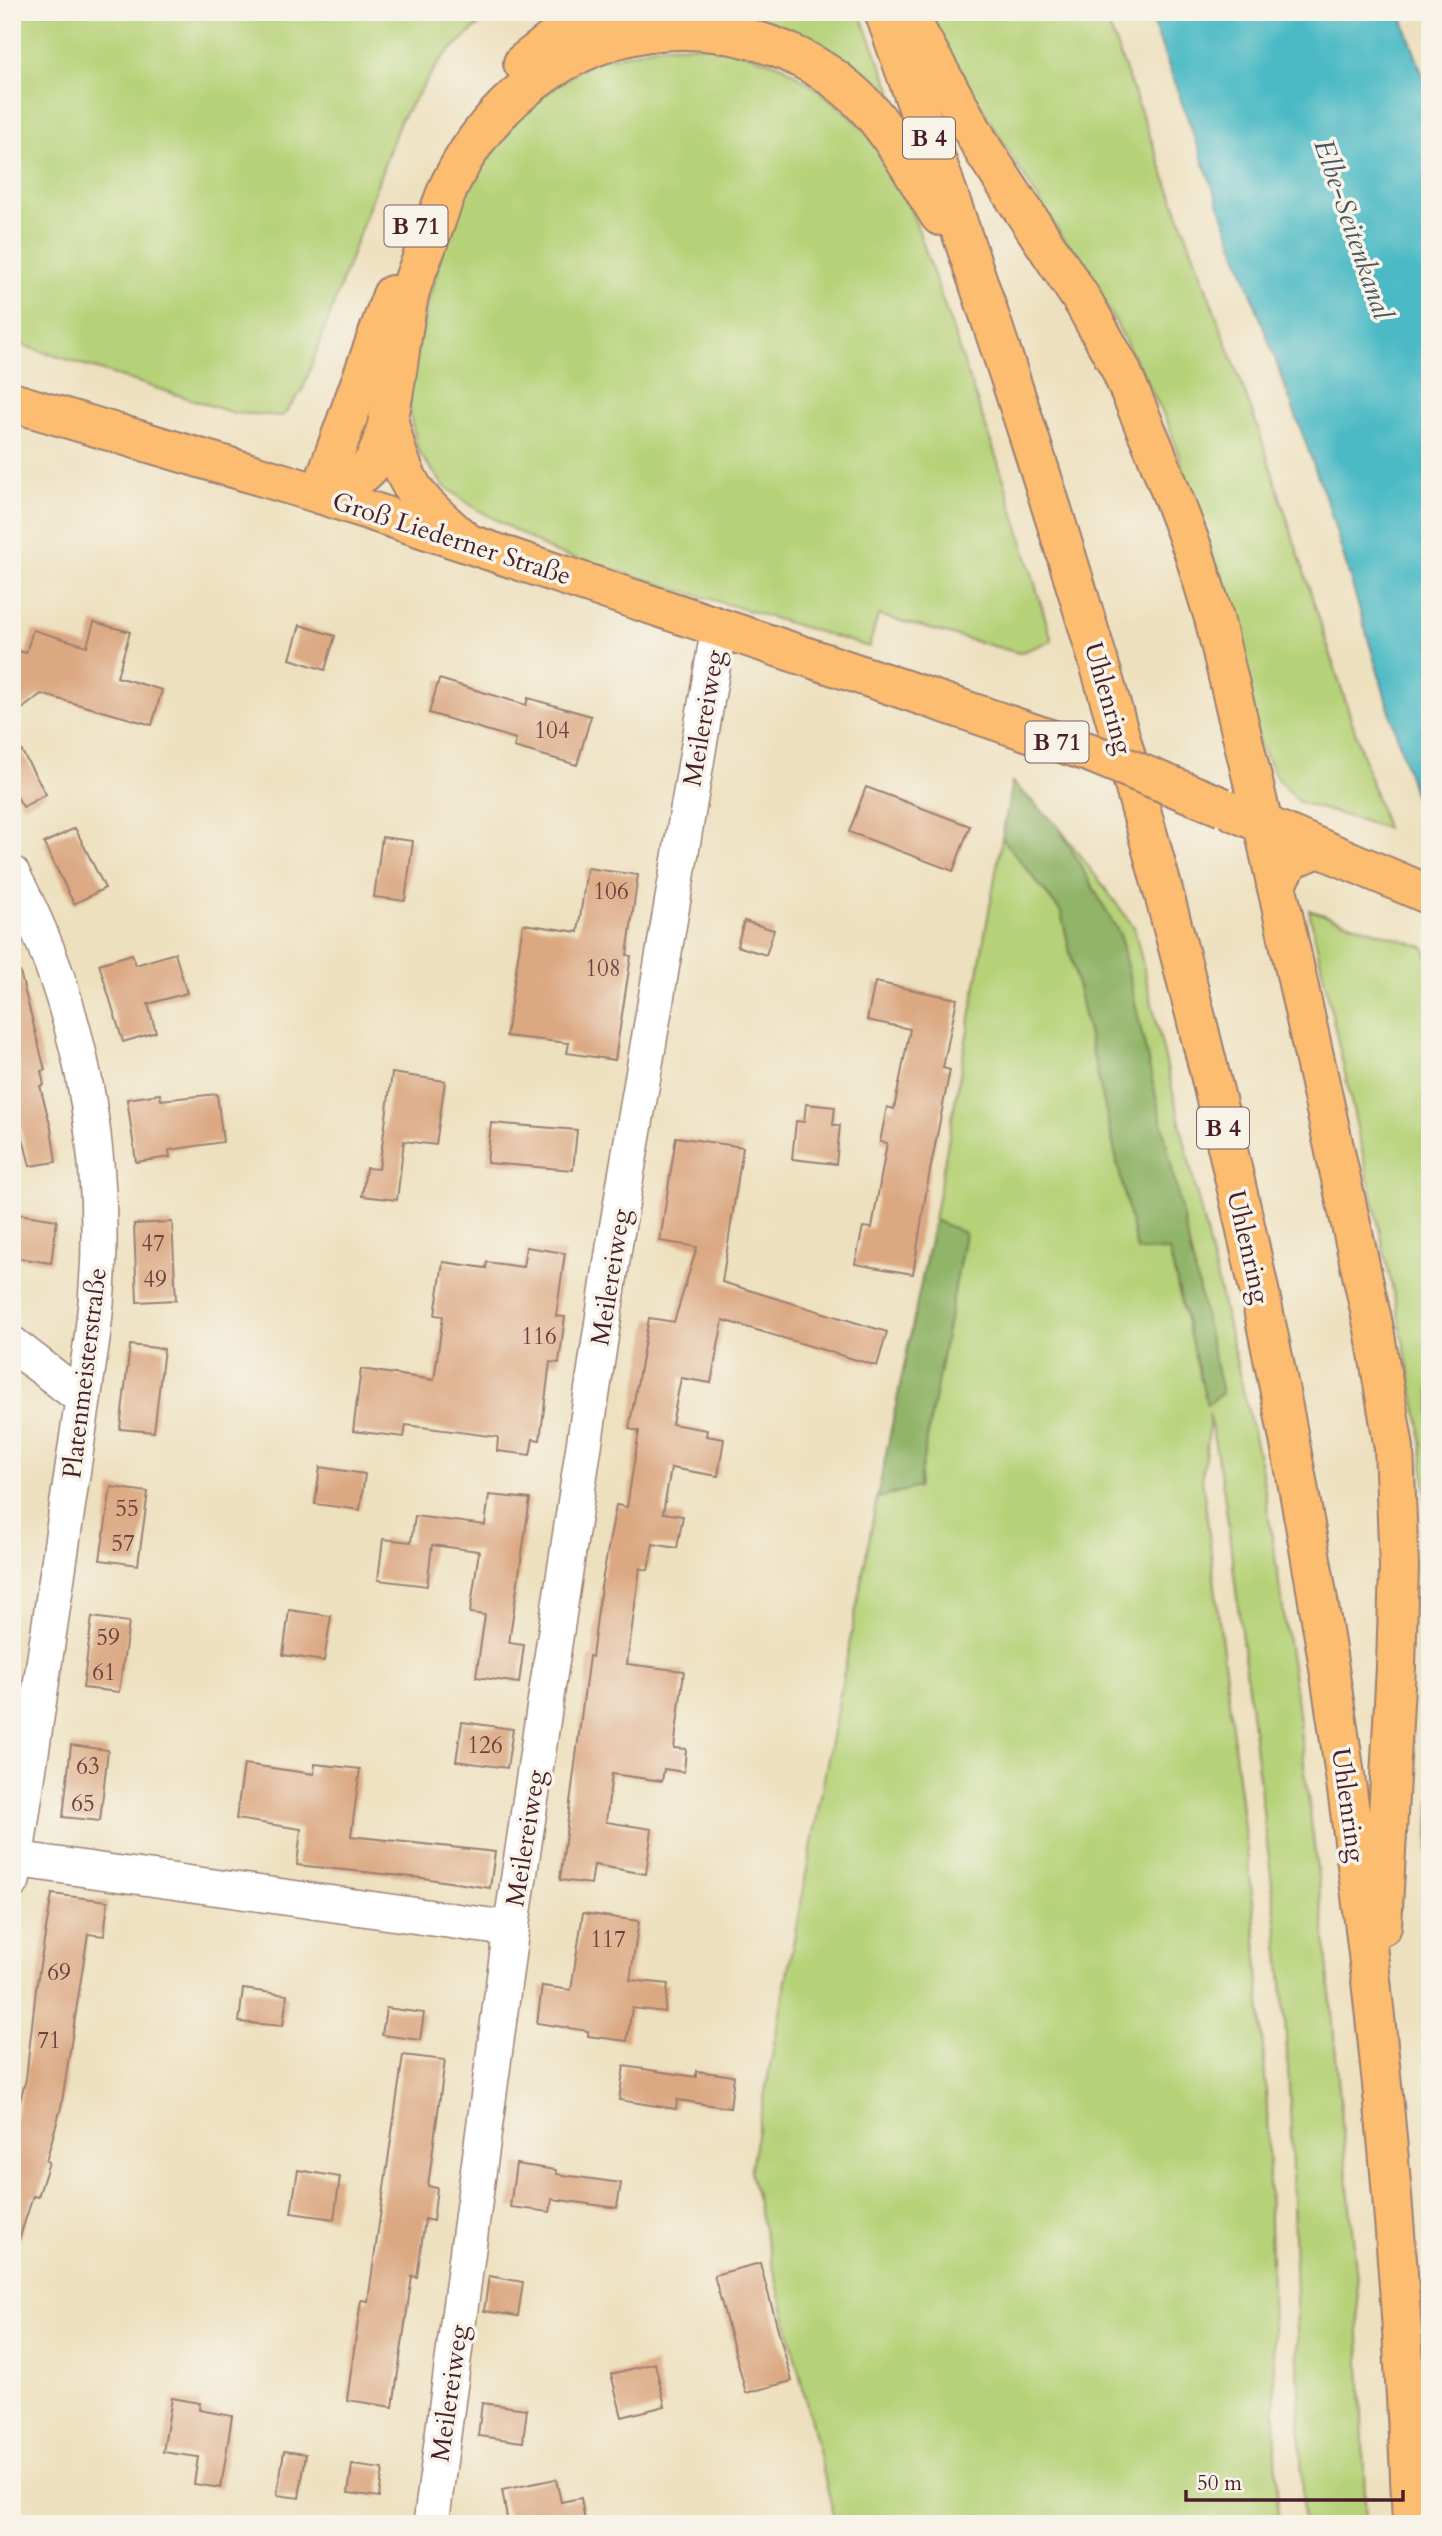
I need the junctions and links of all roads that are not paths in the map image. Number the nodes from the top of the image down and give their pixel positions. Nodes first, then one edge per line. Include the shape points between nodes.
1 (594, 12) edge
2 (884, 12) edge
3 (906, 12) edge
4 (972, 265) junction
5 (12, 402) edge
6 (388, 417) junction
7 (320, 494) junction
8 (466, 542) junction
9 (719, 627) junction
10 (1263, 824) junction
11 (1326, 851) junction
12 (12, 874) edge
13 (1276, 885) junction
14 (1430, 895) edge
15 (12, 1345) edge
16 (83, 1399) junction
17 (14, 1870) edge
18 (511, 1929) junction
19 (1375, 2014) junction
20 (431, 2524) edge
21 (1412, 2524) edge

1 - 7 main road, B 71 via 535,52 500,85 441,172 408,247
2 - 4 main road, Uhlenring / B 4
3 - 10 main road via 985,151 1084,303 1120,368 1193,550 1214,618
4 - 6 main road via 886,130 852,92 811,63 755,39 716,31 624,36 548,70 508,102 452,179 411,290
4 - 19 main road, Uhlenring / B 4 via 1088,624 1223,1128 1297,1479 1354,1835
5 - 7 main road, Groß Liederner Straße
6 - 7 main road via 376,458 364,475
6 - 8 main road via 411,485 423,503
7 - 8 main road, Groß Liederner Straße / B 71
8 - 9 main road, Groß Liederner Straße / B 71
9 - 10 main road, Groß Liederner Straße / B 71, bridge via 1091,753
9 - 18 street, Meilereiweg via 614,1247
10 - 11 main road, B 71
10 - 13 main road
11 - 13 main road via 1290,860
11 - 14 main road, B 71
12 - 16 street, Platenmeisterstraße via 61,990 94,1140 99,1190 98,1289
13 - 19 main road via 1374,1329 1394,1447 1399,1567 1396,1666
15 - 16 street
16 - 17 street, Platenmeisterstraße
17 - 18 street, Meilereiweg
18 - 20 street, Meilereiweg
19 - 21 main road, Uhlenring / B 4 via 1394,2207

